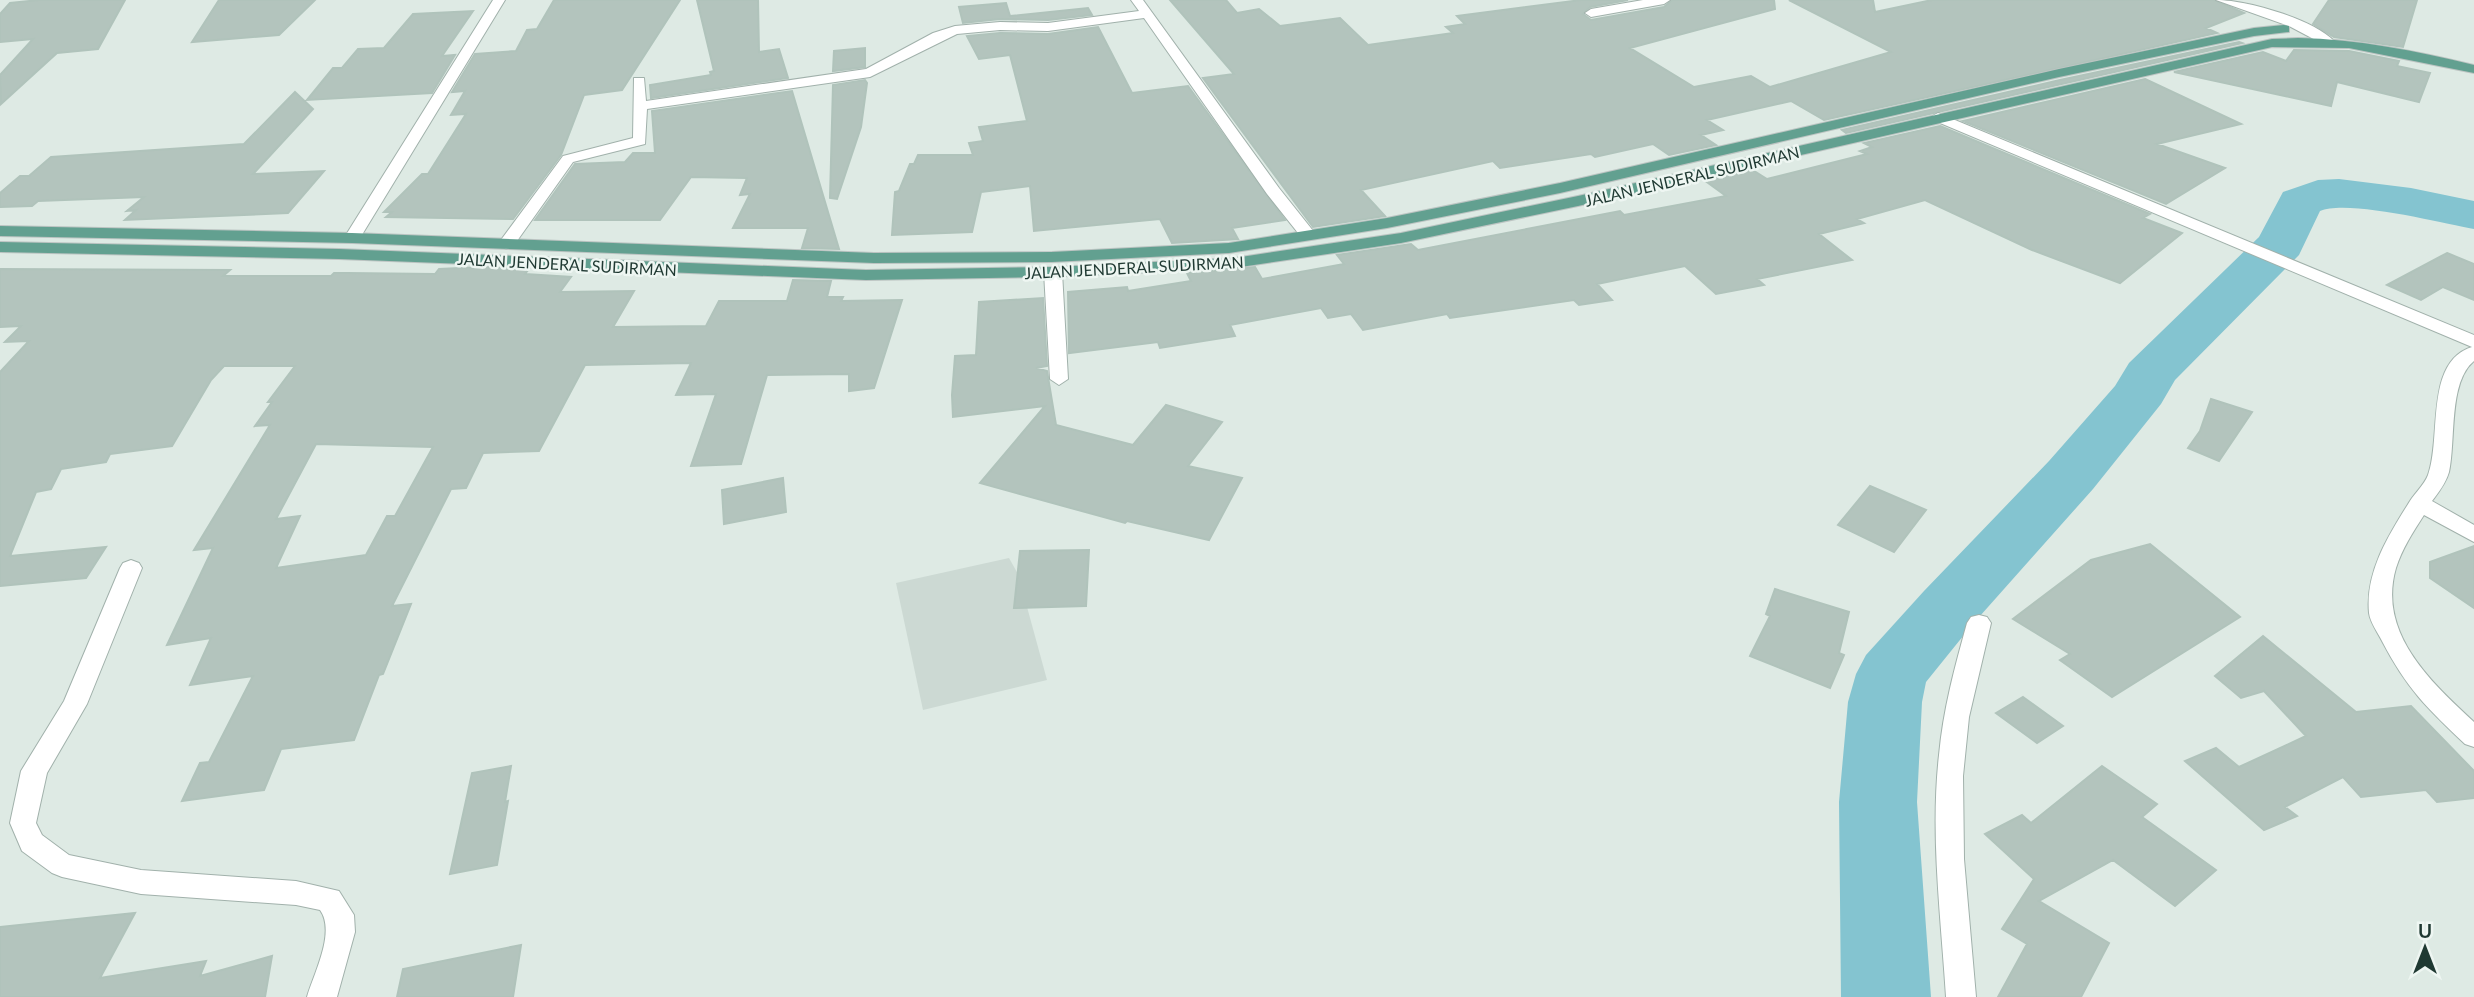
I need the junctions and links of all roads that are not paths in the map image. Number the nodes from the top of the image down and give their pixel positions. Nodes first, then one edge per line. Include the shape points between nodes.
1 (499, 0) edge
2 (1137, 0) edge
3 (1664, 0) edge
4 (2222, 0) edge
5 (1591, 13) dead end
6 (1147, 14) junction
7 (2304, 30) junction
8 (2329, 41) junction
9 (2474, 58) edge
10 (2474, 69) edge
11 (2059, 73) junction
12 (639, 81) dead end
13 (2084, 85) junction
14 (641, 106) junction
15 (1938, 117) junction
16 (1560, 188) junction
17 (1578, 201) junction
18 (0, 231) edge
19 (1308, 235) junction
20 (352, 238) junction
21 (506, 244) junction
22 (0, 247) edge
23 (637, 249) junction
24 (625, 267) junction
25 (1053, 272) junction
26 (2474, 342) edge
27 (2474, 352) edge
28 (1059, 379) dead end
29 (2419, 503) junction
30 (2474, 535) edge
31 (131, 568) dead end
32 (1979, 623) dead end
33 (2474, 737) edge
34 (321, 997) edge
35 (1961, 997) edge

1 - 20 street
2 - 6 street
3 - 5 street
4 - 7 street
6 - 14 street via 1048,27 955,30 870,74
6 - 19 street
7 - 8 street
7 - 9 main road, JALAN JENDERAL SUDIRMAN
7 - 11 main road, JALAN JENDERAL SUDIRMAN via 2254,32
8 - 10 main road, JALAN JENDERAL SUDIRMAN
8 - 13 main road, JALAN JENDERAL SUDIRMAN via 2272,43
11 - 13 main road
11 - 16 main road, JALAN JENDERAL SUDIRMAN
12 - 14 street
13 - 15 main road, JALAN JENDERAL SUDIRMAN
14 - 21 street via 640,141 568,159
15 - 17 main road, JALAN JENDERAL SUDIRMAN
15 - 26 street
16 - 17 main road
16 - 19 main road, JALAN JENDERAL SUDIRMAN
17 - 25 main road, JALAN JENDERAL SUDIRMAN via 1320,252 1234,263
18 - 20 main road, JALAN JENDERAL SUDIRMAN
19 - 23 main road, JALAN JENDERAL SUDIRMAN via 1217,248 1052,257 874,258
20 - 21 main road, JALAN JENDERAL SUDIRMAN
21 - 23 main road, JALAN JENDERAL SUDIRMAN
22 - 24 main road, JALAN JENDERAL SUDIRMAN via 339,254
23 - 24 main road
24 - 25 main road, JALAN JENDERAL SUDIRMAN via 866,275
25 - 28 street
27 - 29 street via 2455,367 2438,476
29 - 30 street
29 - 33 street via 2385,567 2381,616 2425,691
31 - 34 street via 75,705 34,771 23,823 33,843 62,865 141,882 296,893 329,900 340,915 341,932
32 - 35 street via 1959,694 1950,775

